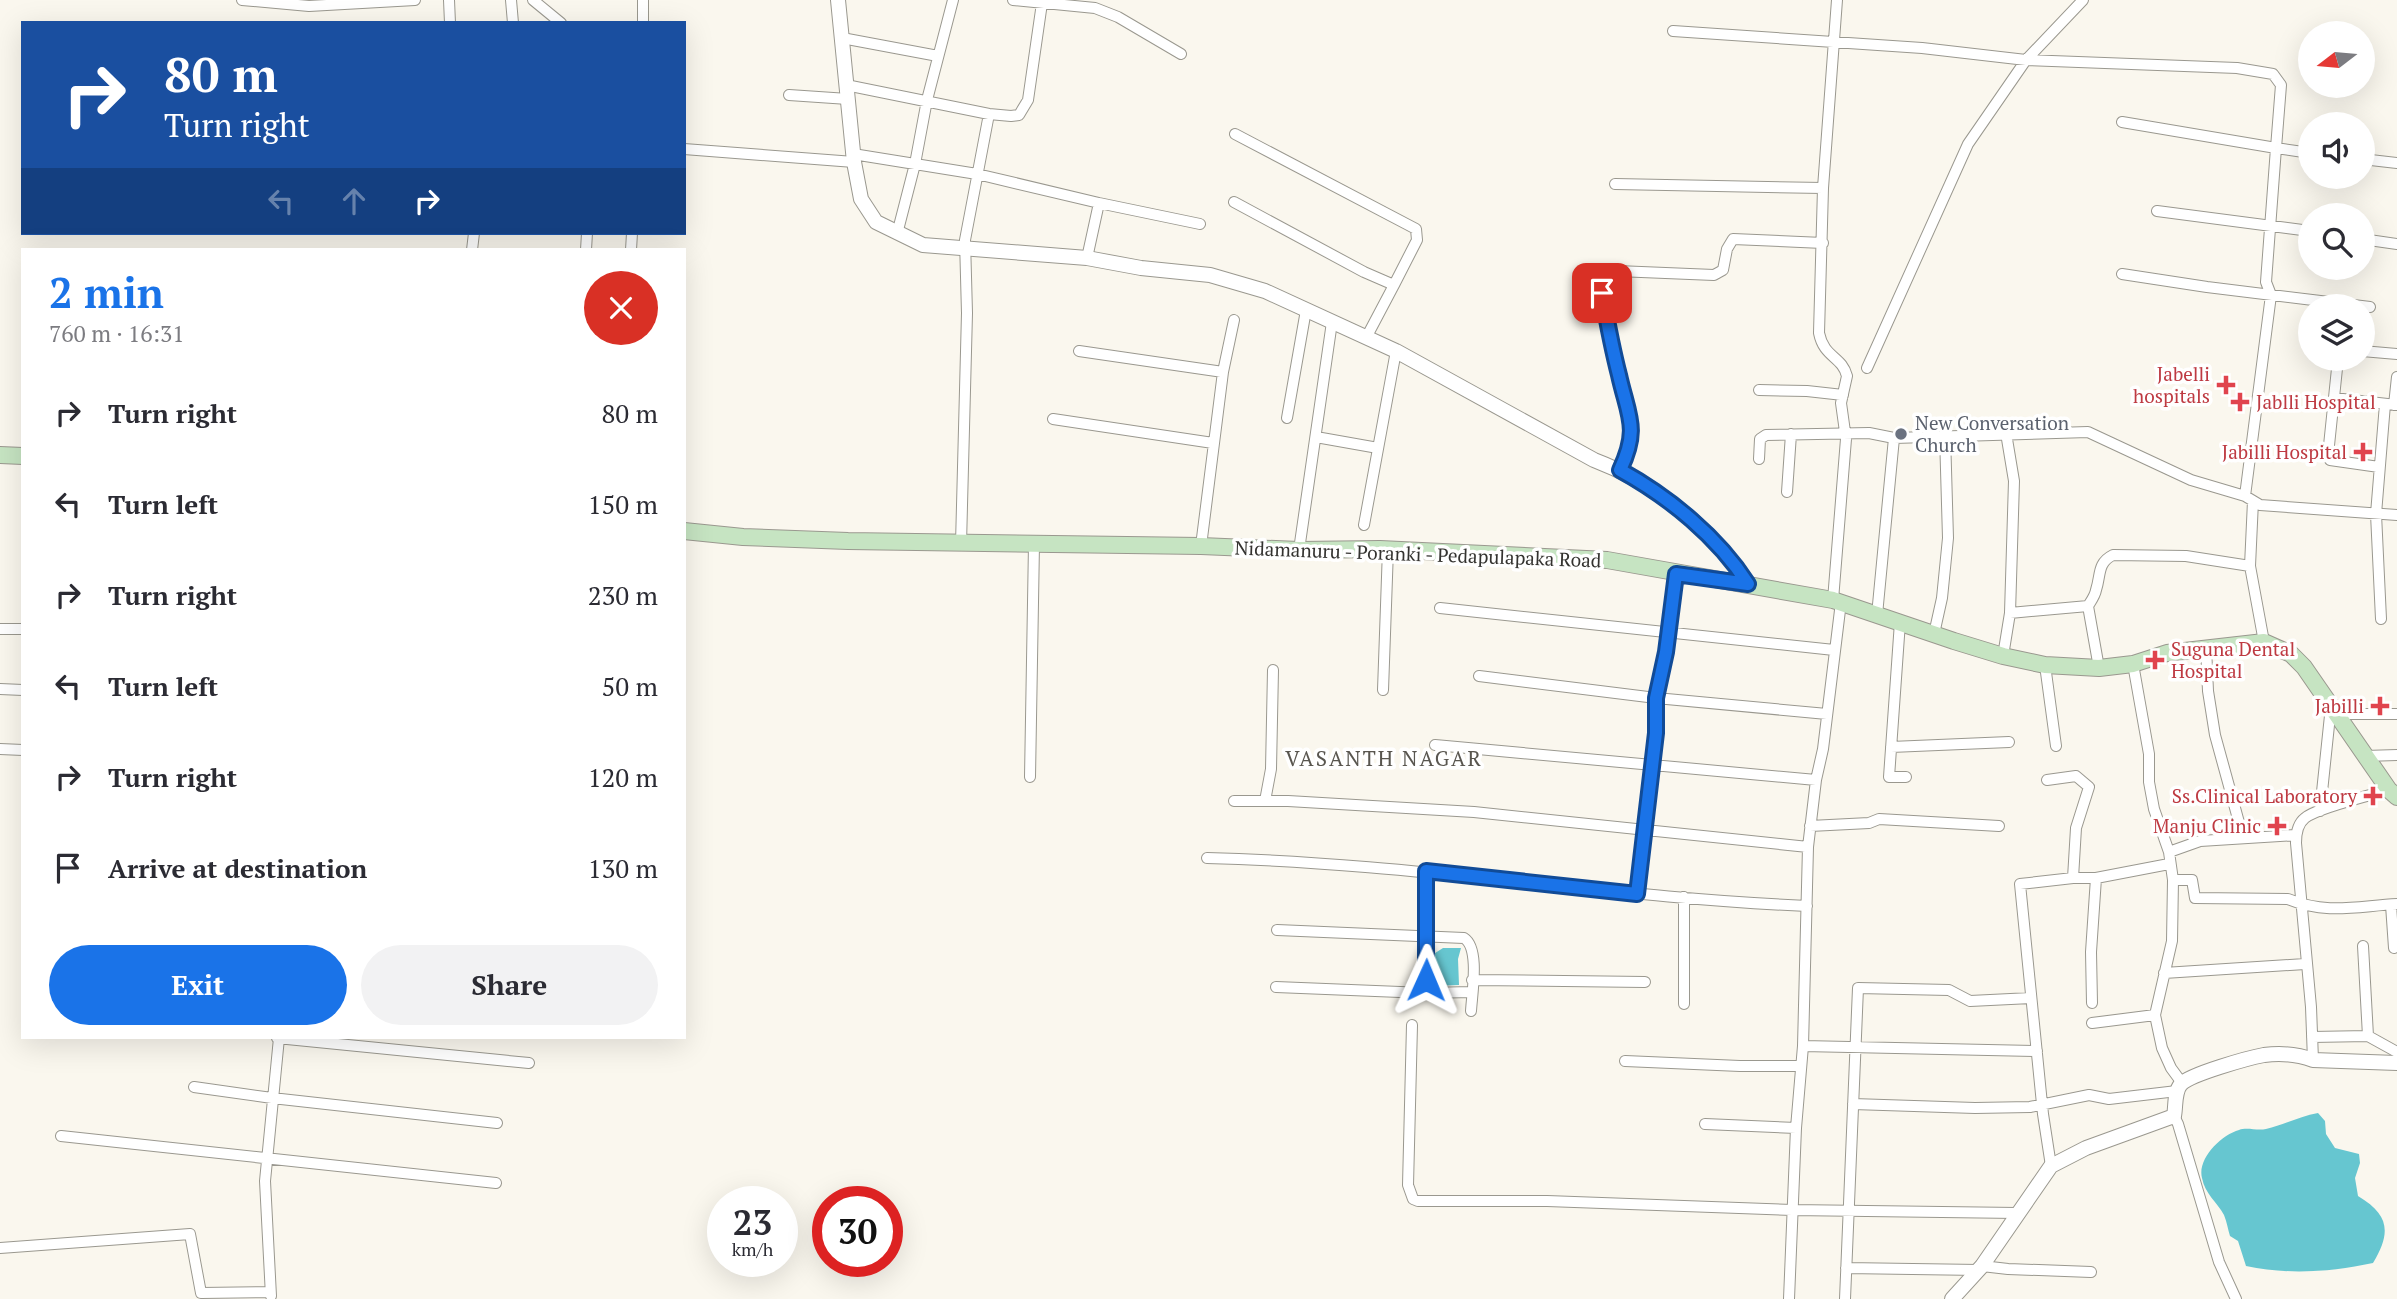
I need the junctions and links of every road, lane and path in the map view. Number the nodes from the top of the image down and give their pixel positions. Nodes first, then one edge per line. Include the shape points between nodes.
1 (242, 0) edge
2 (415, 0) edge
3 (449, 0) edge
4 (511, 0) edge
5 (533, 0) edge
6 (643, 0) edge
7 (838, 0) edge
8 (953, 0) edge
9 (1013, 0) edge
10 (1837, 0) edge
11 (2083, 0) edge
12 (1042, 4) junction
13 (450, 21) edge
14 (513, 21) edge
15 (559, 21) edge
16 (643, 21) edge
17 (1673, 31) dead end
18 (842, 38) junction
19 (1833, 42) junction
20 (1181, 54) dead end
21 (938, 56) junction
22 (2026, 60) junction
23 (847, 92) junction
24 (789, 95) dead end
25 (927, 100) junction
26 (989, 114) junction
27 (2122, 122) dead end
28 (1235, 134) dead end
29 (686, 149) edge
30 (2276, 149) junction
31 (2298, 152) edge
32 (854, 158) junction
33 (2375, 160) edge
34 (2397, 163) edge
35 (915, 164) junction
36 (977, 174) junction
37 (1615, 184) dead end
38 (1823, 188) junction
39 (1234, 202) dead end
40 (1099, 203) junction
41 (2157, 211) dead end
42 (1200, 223) dead end
43 (2271, 226) junction
44 (2298, 230) edge
45 (897, 234) junction
46 (2375, 241) edge
47 (1823, 243) junction
48 (2397, 244) edge
49 (965, 250) junction
50 (1087, 258) junction
51 (2122, 274) dead end
52 (1394, 285) junction
53 (2271, 295) junction
54 (2298, 299) edge
55 (1306, 310) junction
56 (1234, 320) dead end
57 (1332, 322) junction
58 (1366, 338) junction
59 (1079, 351) dead end
60 (1396, 351) junction
61 (2375, 352) edge
62 (2397, 354) edge
63 (1867, 368) dead end
64 (2337, 371) edge
65 (1223, 372) junction
66 (2397, 377) edge
67 (1759, 390) dead end
68 (1843, 395) junction
69 (2334, 398) junction
70 (2392, 404) edge
71 (1287, 418) dead end
72 (1053, 419) dead end
73 (2006, 433) junction
74 (1791, 434) junction
75 (1844, 434) junction
76 (1945, 435) junction
77 (1316, 436) junction
78 (1894, 438) junction
79 (1213, 443) junction
80 (1378, 448) junction
81 (0, 455) edge
82 (21, 456) edge
83 (1759, 459) dead end
84 (2379, 467) junction
85 (1620, 470) junction
86 (1787, 492) dead end
87 (2249, 498) junction
88 (2376, 514) junction
89 (2397, 515) edge
90 (1364, 525) dead end
91 (686, 531) edge
92 (961, 544) junction
93 (1034, 544) junction
94 (1201, 546) junction
95 (1388, 549) junction
96 (1300, 550) junction
97 (2250, 566) junction
98 (1676, 574) junction
99 (1748, 584) junction
100 (1837, 601) junction
101 (2088, 606) junction
102 (1440, 608) dead end
103 (2010, 613) junction
104 (1877, 615) junction
105 (2381, 619) dead end
106 (1900, 622) junction
107 (0, 629) edge
108 (21, 629) edge
109 (1669, 632) junction
110 (1934, 634) junction
111 (2264, 642) junction
112 (2206, 647) junction
113 (1834, 650) junction
114 (2003, 656) junction
115 (2133, 664) junction
116 (2045, 665) junction
117 (2099, 668) junction
118 (1273, 670) dead end
119 (1479, 676) dead end
120 (0, 689) edge
121 (21, 690) edge
122 (1383, 690) dead end
123 (1656, 698) junction
124 (2334, 709) junction
125 (1827, 714) junction
126 (2397, 714) edge
127 (2009, 742) dead end
128 (1434, 744) dead end
129 (2056, 746) dead end
130 (1891, 747) junction
131 (0, 749) edge
132 (21, 750) edge
133 (2397, 755) edge
134 (2365, 756) junction
135 (1652, 765) junction
136 (1030, 777) dead end
137 (1906, 777) dead end
138 (1816, 780) junction
139 (2047, 780) dead end
140 (2393, 793) edge
141 (1234, 801) dead end
142 (1265, 801) junction
143 (2320, 811) junction
144 (1810, 826) junction
145 (2000, 826) dead end
146 (1644, 829) junction
147 (2296, 835) junction
148 (2243, 837) junction
149 (1808, 847) junction
150 (1207, 858) dead end
151 (2169, 858) junction
152 (1426, 871) junction
153 (2073, 878) junction
154 (2096, 878) junction
155 (2173, 880) junction
156 (1637, 894) junction
157 (1684, 897) junction
158 (2394, 904) edge
159 (2302, 905) junction
160 (1807, 906) junction
161 (1277, 930) dead end
162 (1426, 936) junction
163 (2363, 946) dead end
164 (2394, 948) dead end
165 (2305, 964) junction
166 (2164, 973) junction
167 (1472, 980) junction
168 (1645, 982) dead end
169 (1276, 987) dead end
170 (1472, 992) junction
171 (1425, 993) junction
172 (2031, 998) junction
173 (2092, 1003) dead end
174 (1684, 1004) dead end
175 (1471, 1011) dead end
176 (2155, 1015) junction
177 (2092, 1023) dead end
178 (1412, 1025) dead end
179 (2368, 1036) junction
180 (2312, 1037) junction
181 (278, 1039) edge
182 (288, 1039) edge
183 (1802, 1046) junction
184 (1855, 1046) junction
185 (2037, 1051) junction
186 (2397, 1052) edge
187 (1625, 1060) dead end
188 (2312, 1060) junction
189 (529, 1063) dead end
190 (2397, 1063) edge
191 (1800, 1066) junction
192 (194, 1087) dead end
193 (2180, 1087) junction
194 (272, 1098) junction
195 (1853, 1104) junction
196 (2042, 1105) junction
197 (2174, 1116) junction
198 (497, 1123) dead end
199 (1705, 1124) dead end
200 (1796, 1128) junction
201 (61, 1136) dead end
202 (268, 1160) junction
203 (2051, 1166) junction
204 (496, 1183) dead end
205 (1792, 1210) junction
206 (1848, 1210) junction
207 (2017, 1213) junction
208 (0, 1248) edge
209 (1846, 1268) junction
210 (1980, 1268) junction
211 (2091, 1272) dead end
212 (271, 1295) edge
213 (1789, 1299) edge
214 (1845, 1299) edge
215 (1952, 1299) edge
216 (2236, 1299) edge

1 - 2 street via 309,6
3 - 13 street
4 - 14 street
5 - 15 street
6 - 16 street
7 - 18 street
8 - 21 street
9 - 12 street
10 - 19 street
11 - 22 street
12 - 20 street via 1095,8
12 - 26 street via 1028,100 1019,114
17 - 19 street
18 - 21 street
18 - 23 street
19 - 22 street
19 - 38 street
21 - 25 street
22 - 30 street via 2237,68 2273,74 2281,85
22 - 63 street via 1968,144
23 - 24 street
23 - 25 street
23 - 32 street
25 - 26 street
25 - 35 street
26 - 36 street
27 - 30 street
28 - 52 street via 1416,229 1417,240
29 - 32 street
30 - 31 street
30 - 43 street
32 - 35 street
32 - 45 street via 861,199 869,214
33 - 34 street
35 - 36 street
35 - 45 street
36 - 40 street
36 - 49 street
37 - 38 street
38 - 47 street
39 - 52 street
40 - 42 street
40 - 50 street
41 - 43 street
43 - 44 street
43 - 53 street via 2266,282
45 - 49 street via 923,245
46 - 48 street
47 - 68 street via 1819,333 1826,353 1846,371
47 - 85 street via 1733,239 1723,270 1714,275 1617,271 1605,277 1602,293 1632,425 1630,449
49 - 50 street
49 - 92 street
50 - 55 street via 1210,275 1265,291
51 - 53 street
52 - 58 street
53 - 54 street
53 - 87 street
55 - 57 street
55 - 71 street
56 - 65 street
57 - 58 street
57 - 77 street
58 - 60 street
59 - 65 street
60 - 80 street
60 - 85 street
61 - 62 street
64 - 69 street
65 - 79 street
66 - 70 street
67 - 68 street
68 - 75 street
69 - 70 street
69 - 84 street via 2330,460
70 - 84 street
72 - 79 street
73 - 76 street
73 - 87 street via 2096,434 2190,480
73 - 103 street via 2014,481
74 - 75 street
74 - 83 street via 1763,436
74 - 86 street
75 - 78 street
75 - 100 street
76 - 78 street
76 - 110 street via 1948,538
77 - 80 street
77 - 96 street
78 - 104 street
79 - 94 street
80 - 90 street
81 - 82 main road
84 - 88 street
85 - 99 street via 1683,513
87 - 88 street via 2260,505
87 - 97 street
88 - 89 street
88 - 105 street
91 - 92 main road, Nidamanuru - Poranki - Pedapulapaka Road
92 - 93 main road, Nidamanuru - Poranki - Pedapulapaka Road
93 - 94 main road, Nidamanuru - Poranki - Pedapulapaka Road
93 - 136 street
94 - 96 main road, Nidamanuru - Poranki - Pedapulapaka Road
95 - 96 main road, Nidamanuru - Poranki - Pedapulapaka Road
95 - 98 main road, Nidamanuru - Poranki - Pedapulapaka Road via 1607,560
95 - 122 street
97 - 101 street via 2186,556 2113,555 2101,565
97 - 111 street
98 - 99 main road, Nidamanuru - Poranki - Pedapulapaka Road
98 - 109 street
99 - 100 main road, Nidamanuru - Poranki - Pedapulapaka Road
100 - 104 main road, Nidamanuru - Poranki - Pedapulapaka Road
100 - 113 street
101 - 103 street
101 - 117 street
102 - 109 street
103 - 114 street
104 - 106 main road, Nidamanuru - Poranki - Pedapulapaka Road
106 - 110 main road, Nidamanuru - Poranki - Pedapulapaka Road
106 - 130 street
107 - 108 street
109 - 113 street
109 - 123 street
110 - 114 main road, Nidamanuru - Poranki - Pedapulapaka Road
111 - 112 main road, Nidamanuru - Poranki - Pedapulapaka Road
111 - 124 main road via 2291,654
112 - 115 main road, Nidamanuru - Poranki - Pedapulapaka Road
112 - 148 street via 2215,735
113 - 125 street
114 - 116 main road, Nidamanuru - Poranki - Pedapulapaka Road
115 - 117 main road, Nidamanuru - Poranki - Pedapulapaka Road
115 - 151 street via 2152,795
116 - 117 main road, Nidamanuru - Poranki - Pedapulapaka Road
116 - 129 street
118 - 142 street via 1271,768
119 - 123 street
120 - 121 street
123 - 125 street
123 - 135 street
124 - 126 street
124 - 134 main road
124 - 143 street
125 - 138 street
127 - 130 street
128 - 135 street
130 - 137 street via 1889,778
131 - 132 street
133 - 134 street
134 - 140 main road
135 - 138 street
135 - 146 street
138 - 144 street
139 - 153 street via 2076,776 2089,787 2076,828
140 - 143 street
141 - 142 street
142 - 146 street via 1474,812
143 - 147 street via 2305,817
144 - 145 street via 1879,820
144 - 149 street
146 - 149 street
146 - 156 street
147 - 148 street
147 - 159 street
148 - 151 street via 2200,841
149 - 160 street
150 - 152 street
151 - 154 street
151 - 155 street
152 - 156 street
152 - 162 street
153 - 154 street
153 - 172 street via 2020,884
154 - 173 street
155 - 159 street via 2192,880 2195,898 2288,899
155 - 166 street via 2172,941
156 - 157 street
157 - 160 street
157 - 174 street
158 - 159 street via 2330,910
158 - 164 street
159 - 165 street
160 - 183 street
161 - 162 street
162 - 167 street via 1469,941
162 - 171 street
163 - 179 street
165 - 166 street
165 - 180 street
166 - 176 street
167 - 168 street
167 - 170 street
169 - 171 street
170 - 171 street
170 - 175 street
172 - 184 street via 1970,1001 1949,989 1857,988
172 - 185 street
176 - 177 street
176 - 193 street via 2162,1048
178 - 205 street via 1408,1185 1413,1199
179 - 180 street
179 - 186 street
180 - 188 street
181 - 194 street
182 - 189 street
183 - 184 street
183 - 191 street
184 - 185 street
184 - 195 street
185 - 196 street
187 - 191 street
188 - 190 street
188 - 193 street via 2300,1055 2263,1055 2208,1071
191 - 200 street
192 - 194 street
193 - 196 street via 2109,1099 2089,1095
193 - 197 street
194 - 198 street
194 - 202 street
195 - 196 street
195 - 206 street
196 - 203 street
197 - 203 street
197 - 216 street via 2219,1262
199 - 200 street
200 - 205 street
201 - 202 street
202 - 204 street
202 - 212 street
203 - 207 street
205 - 206 street
205 - 213 street
206 - 207 street
206 - 209 street
207 - 210 street
208 - 212 street via 190,1234 201,1293
209 - 210 street
209 - 214 street
210 - 211 street
210 - 215 street

